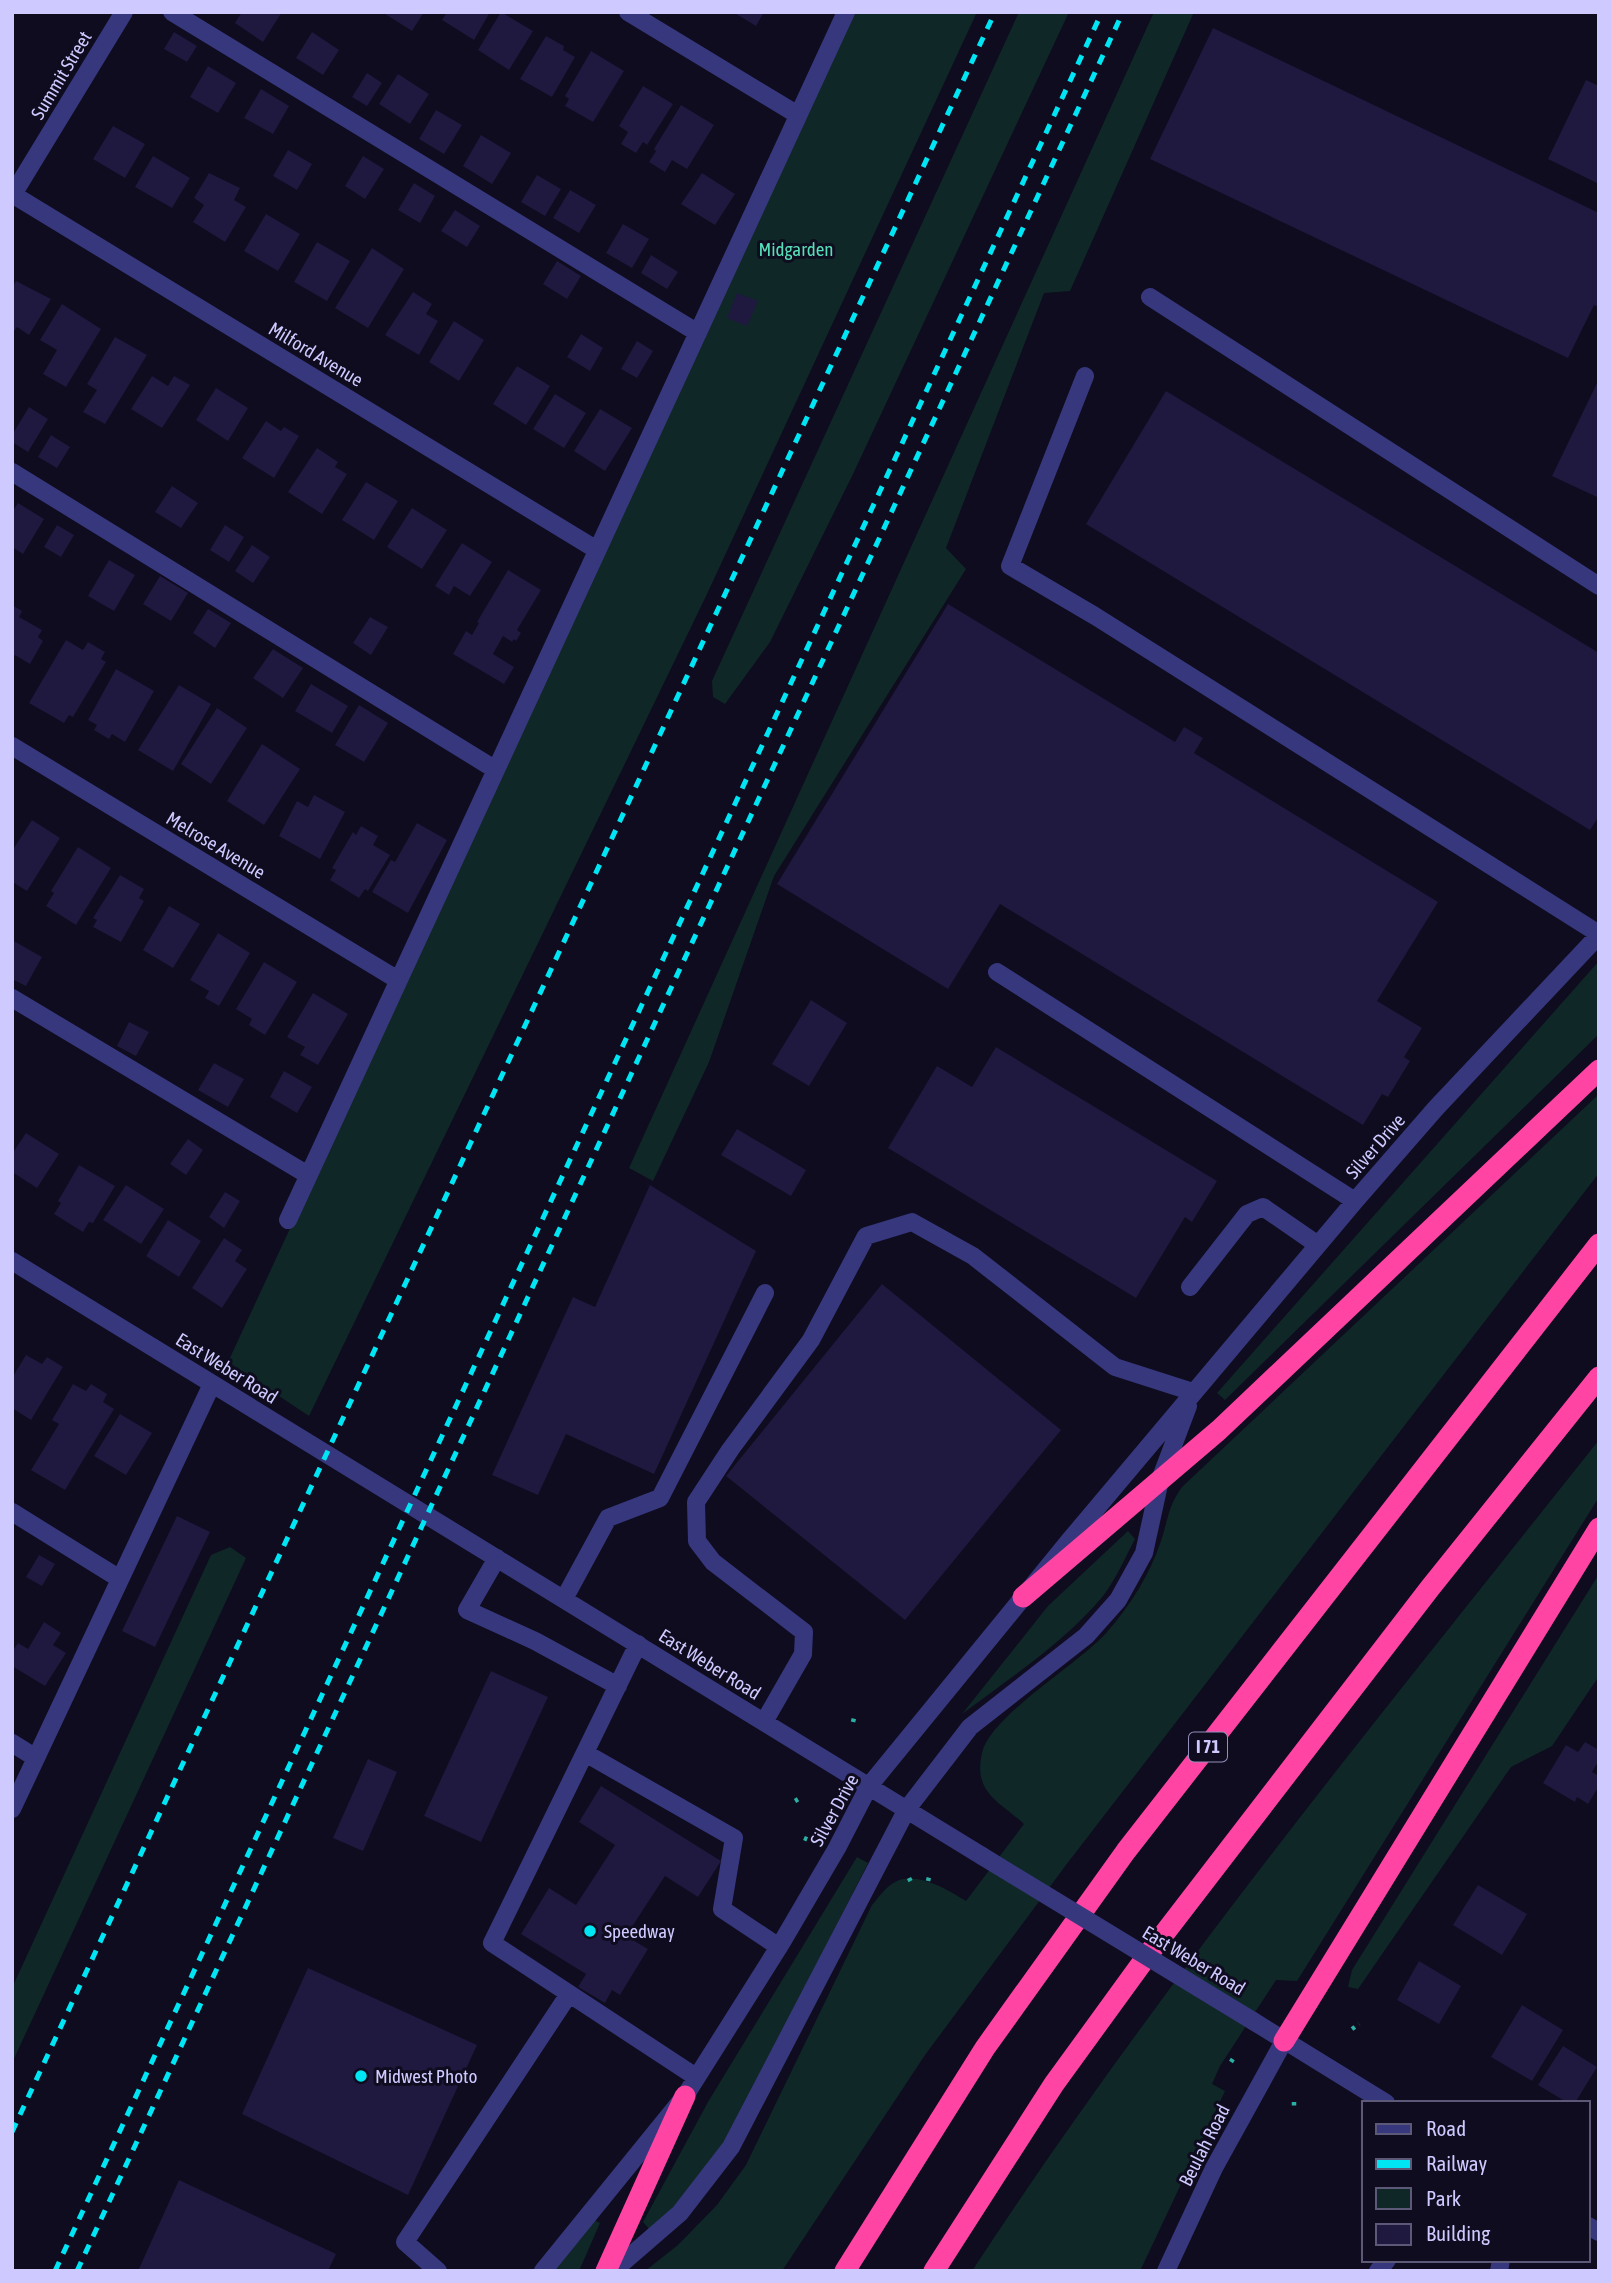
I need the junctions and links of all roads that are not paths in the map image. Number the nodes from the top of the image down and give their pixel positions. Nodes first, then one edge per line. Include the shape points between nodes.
1 (124, 12) edge
2 (172, 12) edge
3 (628, 12) edge
4 (846, 12) edge
5 (798, 116) junction
6 (13, 195) edge
7 (1150, 297) dead end
8 (698, 333) junction
9 (1085, 376) dead end
10 (12, 472) edge
11 (597, 550) junction
12 (1599, 586) edge
13 (12, 746) edge
14 (496, 770) junction
15 (1599, 934) edge
16 (997, 972) dead end
17 (398, 980) junction
18 (12, 998) edge
19 (1599, 1070) edge
20 (308, 1175) junction
21 (1355, 1200) junction
22 (288, 1220) dead end
23 (1599, 1244) edge
24 (1318, 1245) junction
25 (12, 1261) edge
26 (1190, 1287) dead end
27 (765, 1293) dead end
28 (1599, 1377) edge
29 (212, 1384) junction
30 (1193, 1392) junction
31 (1160, 1480) junction
32 (12, 1512) edge
33 (1599, 1528) edge
34 (497, 1558) junction
35 (121, 1579) junction
36 (1023, 1597) junction
37 (564, 1599) junction
38 (638, 1644) junction
39 (618, 1686) junction
40 (764, 1722) junction
41 (12, 1743) edge
42 (585, 1753) junction
43 (36, 1758) junction
44 (869, 1786) junction
45 (12, 1809) edge
46 (907, 1809) junction
47 (779, 1947) junction
48 (569, 1994) junction
49 (1284, 2040) junction
50 (690, 2086) junction
51 (1384, 2101) edge
52 (438, 2271) edge
53 (543, 2271) edge
54 (606, 2271) edge
55 (613, 2271) edge
56 (845, 2271) edge
57 (933, 2271) edge
58 (1166, 2271) edge

1 - 6 street, Summit Street
2 - 8 street
3 - 5 street
4 - 5 street
5 - 8 street
6 - 11 street, Milford Avenue
7 - 12 street
8 - 11 street
9 - 15 street via 1010,566
10 - 14 street
11 - 14 street
13 - 17 street, Melrose Avenue
14 - 17 street
15 - 21 street, Silver Drive
16 - 21 street
17 - 20 street
18 - 20 street
19 - 31 highway via 1219,1430
20 - 22 street
21 - 24 street, Silver Drive
23 - 56 highway, I 71 via 1126,1851 985,2048
24 - 26 street via 1263,1207 1247,1214
24 - 30 street, Silver Drive
25 - 29 street, East Weber Road
27 - 37 street via 660,1498 608,1518
28 - 57 highway via 1147,1956 1054,2084
29 - 34 street, East Weber Road
29 - 35 street
30 - 31 street, Silver Drive
30 - 36 street, Silver Drive
30 - 40 street via 1115,1367 974,1256 912,1222 866,1236 811,1340 696,1502 697,1541 713,1562 804,1632 803,1654
31 - 36 highway
31 - 46 street, Silver Drive via 1144,1553 1118,1600 1086,1636 970,1727
32 - 35 street
33 - 49 highway
34 - 37 street, East Weber Road
34 - 39 street via 467,1610
35 - 43 street
36 - 44 street, Silver Drive
37 - 38 street, East Weber Road
38 - 39 street
38 - 40 street, East Weber Road
39 - 42 street
40 - 44 street, East Weber Road
41 - 43 street
42 - 47 street via 734,1838 722,1909
42 - 48 street via 492,1943
43 - 45 street
44 - 46 street, East Weber Road
44 - 47 street, Silver Drive
46 - 49 street, East Weber Road, bridge
46 - 55 street, Silver Drive via 731,2147 680,2213
47 - 50 street, Silver Drive
48 - 50 street
48 - 52 street via 405,2242
49 - 51 street, East Weber Road
49 - 58 street, Beulah Road via 1214,2168
50 - 53 street, Silver Drive
50 - 54 highway

